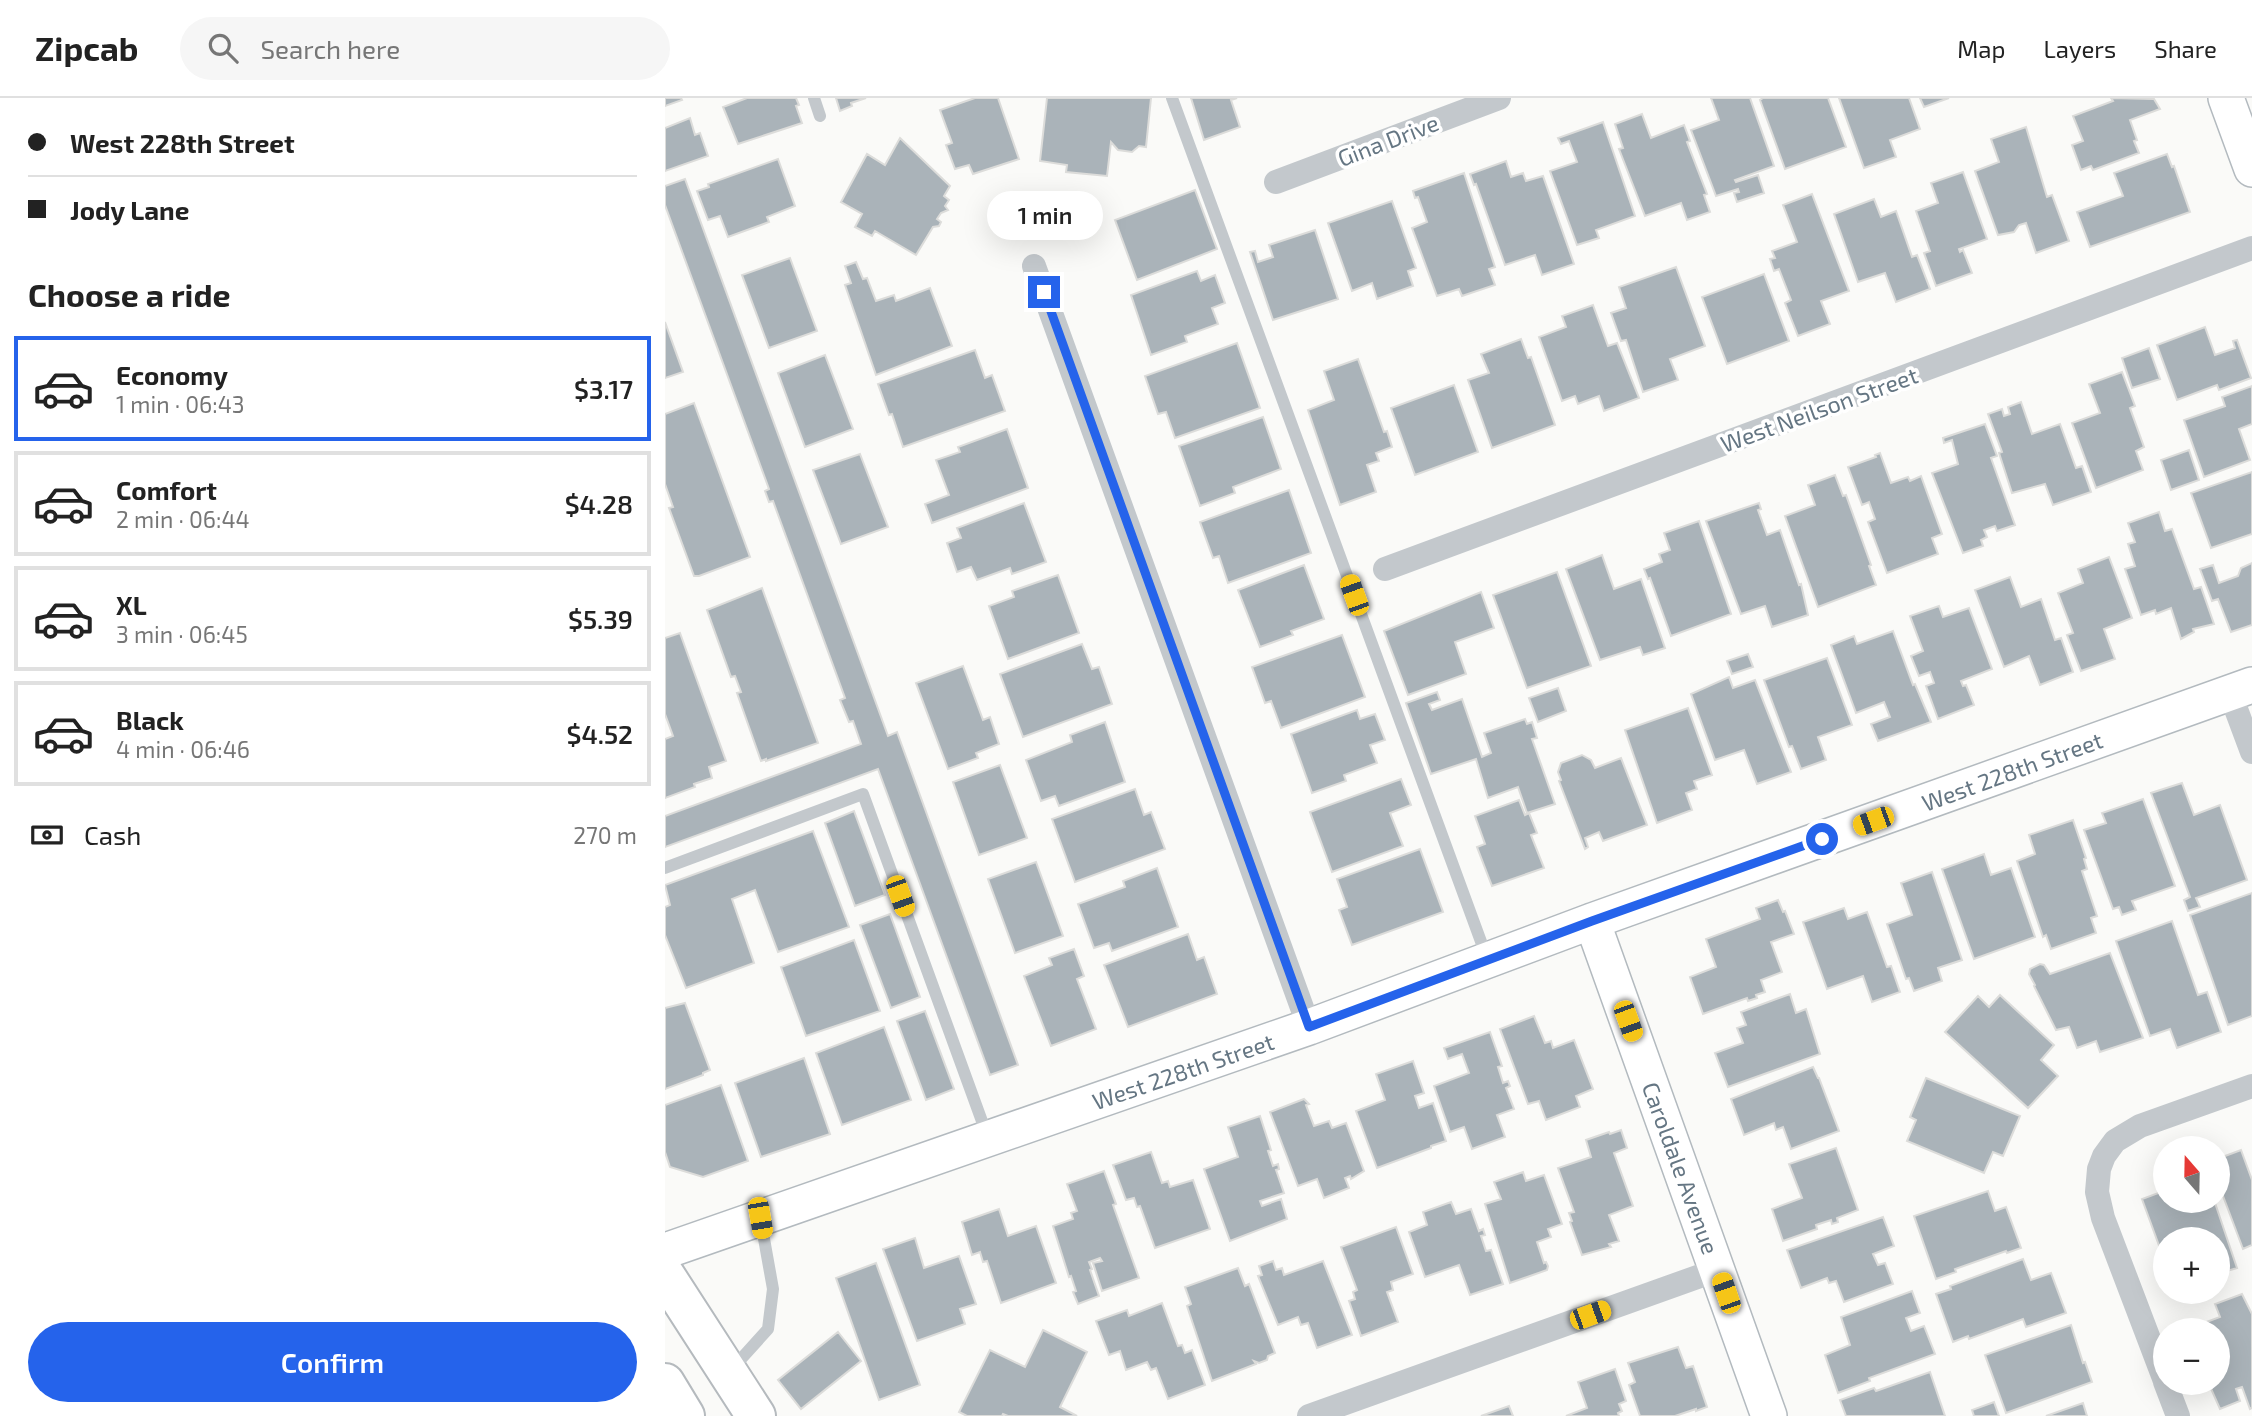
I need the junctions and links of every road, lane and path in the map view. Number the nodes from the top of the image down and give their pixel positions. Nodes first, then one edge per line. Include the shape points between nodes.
1 (814, 98) edge
2 (1172, 98) edge
3 (1499, 98) edge
4 (2226, 98) edge
5 (820, 116) dead end
6 (2252, 169) edge
7 (1276, 182) dead end
8 (2252, 248) edge
9 (1034, 265) dead end
10 (1385, 569) dead end
11 (2241, 689) edge
12 (2252, 752) edge
13 (665, 868) edge
14 (1592, 921) junction
15 (1488, 961) junction
16 (1309, 1027) junction
17 (2252, 1086) edge
18 (989, 1139) junction
19 (760, 1218) junction
20 (665, 1251) edge
21 (1717, 1270) junction
22 (665, 1275) edge
23 (2153, 1350) edge
24 (729, 1373) junction
25 (665, 1383) edge
26 (2170, 1395) edge
27 (685, 1416) edge
28 (756, 1416) edge
29 (1308, 1416) edge
30 (1769, 1416) edge
31 (2178, 1416) edge

1 - 5 lane
2 - 15 lane
3 - 7 street, Gina Drive
4 - 6 street
8 - 10 street, West Neilson Street
9 - 16 street
11 - 12 street
11 - 14 street, West 228th Street
13 - 18 lane via 863,794
14 - 15 street, West 228th Street
14 - 21 street, Caroldale Avenue
15 - 16 street, West 228th Street
16 - 18 street, West 228th Street
17 - 23 street via 2140,1126 2115,1141 2099,1169 2097,1192 2103,1218
18 - 19 street, West 228th Street
19 - 20 street, West 228th Street
19 - 24 lane via 773,1289 768,1329
21 - 29 street
21 - 30 street, Caroldale Avenue
22 - 24 main road
24 - 28 main road
25 - 27 main road
26 - 31 street

